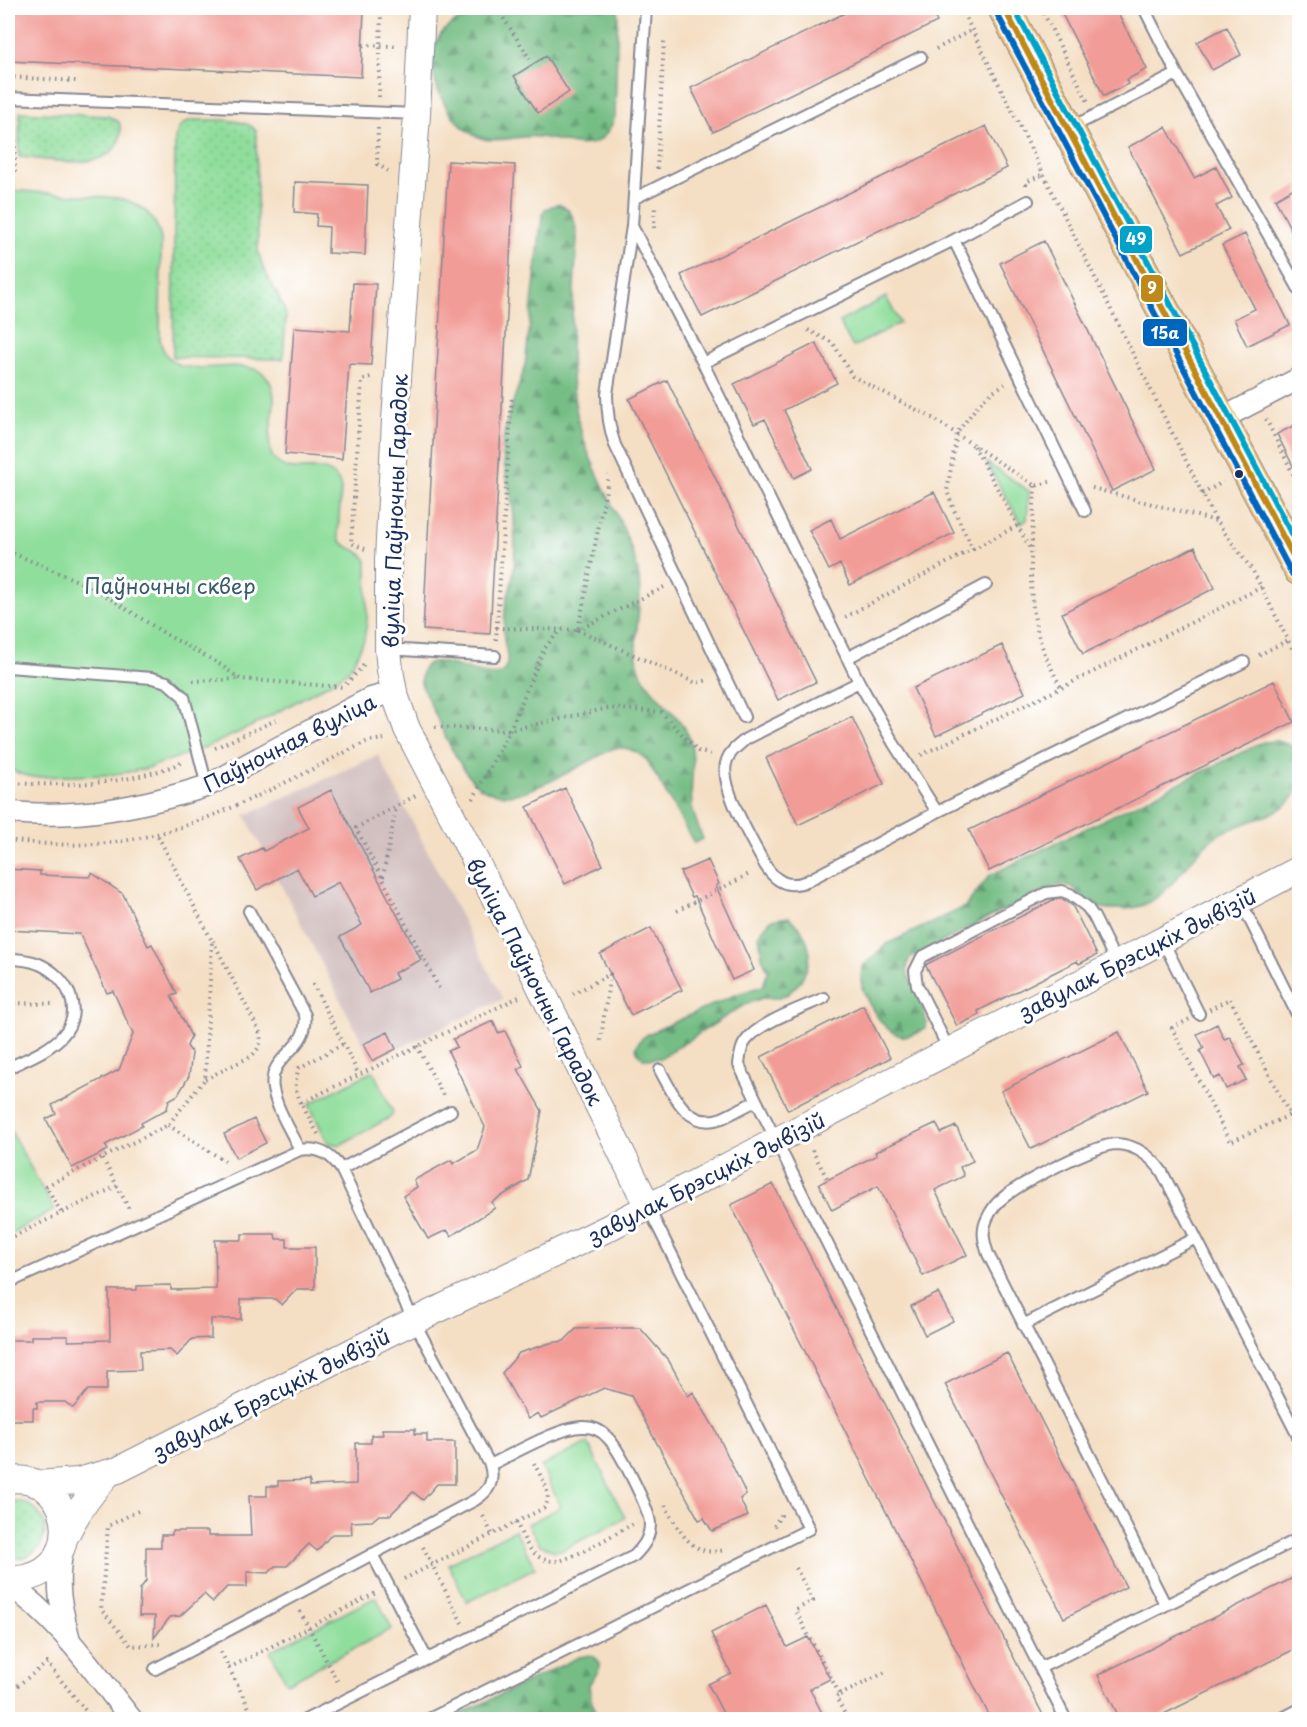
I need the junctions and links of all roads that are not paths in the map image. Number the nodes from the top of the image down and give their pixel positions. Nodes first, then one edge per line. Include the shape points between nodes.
1 (422, 8) edge
2 (646, 8) edge
3 (1004, 8) edge
4 (1144, 8) edge
5 (921, 57) road end
6 (1177, 74) junction
7 (12, 98) edge
8 (417, 114) junction
9 (1067, 130) junction
10 (635, 198) junction
11 (1028, 201) dead end
12 (632, 226) junction
13 (954, 240) junction
14 (1299, 291) edge
15 (703, 363) junction
16 (1299, 378) edge
17 (1221, 419) junction
18 (1085, 511) dead end
19 (1292, 536) edge
20 (1299, 570) edge
21 (986, 585) dead end
22 (388, 649) junction
23 (495, 656) road end
24 (848, 658) junction
25 (1244, 662) road end
26 (8, 666) edge
27 (859, 682) junction
28 (394, 692) junction
29 (744, 717) dead end
30 (207, 786) junction
31 (8, 812) edge
32 (938, 812) junction
33 (1299, 869) edge
34 (1240, 900) junction
35 (249, 910) dead end
36 (1163, 940) junction
37 (8, 959) edge
38 (1117, 964) junction
39 (824, 998) dead end
40 (1200, 1014) road end
41 (1299, 1020) edge
42 (949, 1051) junction
43 (8, 1068) edge
44 (660, 1070) dead end
45 (756, 1101) junction
46 (451, 1111) dead end
47 (776, 1140) junction
48 (300, 1150) junction
49 (341, 1169) junction
50 (648, 1207) junction
51 (1196, 1238) junction
52 (8, 1284) edge
53 (414, 1321) junction
54 (1023, 1325) junction
55 (1299, 1440) edge
56 (490, 1465) junction
57 (107, 1475) junction
58 (8, 1480) edge
59 (36, 1484) junction
60 (1299, 1536) edge
61 (63, 1544) junction
62 (372, 1554) junction
63 (8, 1579) edge
64 (8, 1584) edge
65 (1165, 1604) junction
66 (70, 1642) junction
67 (427, 1659) junction
68 (155, 1668) dead end
69 (1040, 1668) junction
70 (1299, 1709) edge
71 (132, 1719) edge
72 (305, 1719) edge
73 (427, 1719) edge
74 (1066, 1719) edge
75 (1279, 1719) edge

1 - 8 street, вуліца Паўночны Гарадок
2 - 10 lane
3 - 9 main road
4 - 6 lane
5 - 10 lane
6 - 9 lane
6 - 14 lane
7 - 8 lane
8 - 22 street, вуліца Паўночны Гарадок via 395,420
9 - 17 main road
10 - 12 lane
11 - 13 lane
12 - 15 lane
12 - 29 lane via 607,413 615,445
13 - 15 lane
13 - 18 lane
15 - 24 lane
16 - 17 street
17 - 19 main road
19 - 20 main road
21 - 24 lane
22 - 23 lane
22 - 28 street, вуліца Паўночны Гарадок
24 - 27 lane
25 - 32 lane
26 - 30 lane via 167,682 184,697
27 - 32 lane
27 - 32 lane via 746,739 727,761 728,791 765,865 776,879 799,884
28 - 30 street, Паўночная вуліца via 369,699
28 - 50 street, вуліца Паўночны Гарадок via 407,729 533,972
30 - 31 street, Паўночная вуліца via 125,809 57,815
33 - 34 street, завулак Брэсцкіх дывізій
34 - 36 street, завулак Брэсцкіх дывізій
34 - 41 lane
35 - 48 lane via 305,1015 302,1038 281,1060 273,1076 276,1099
36 - 38 street, завулак Брэсцкіх дывізій
36 - 40 lane
37 - 43 lane via 48,969 63,982 73,1004 71,1023 63,1036
38 - 42 street, завулак Брэсцкіх дывізій
38 - 42 lane via 1087,907 1062,891 1046,893 939,948 922,957 915,979
39 - 45 lane via 766,1025 745,1042 740,1065
42 - 47 street, завулак Брэсцкіх дывізій
44 - 45 lane via 679,1104 698,1119 722,1118
45 - 47 lane
46 - 49 lane
47 - 50 street, завулак Брэсцкіх дывізій
47 - 69 lane
48 - 49 lane via 324,1152
48 - 52 lane
49 - 53 lane
50 - 53 street, завулак Брэсцкіх дывізій
50 - 73 lane via 809,1529
51 - 54 lane
51 - 54 lane via 1155,1162 1117,1144 1090,1151 1015,1189 987,1219 984,1242
51 - 55 lane
53 - 56 lane
53 - 57 street, завулак Брэсцкіх дывізій
54 - 65 lane
56 - 62 lane via 493,1478 482,1495
56 - 67 lane via 573,1427 601,1432 615,1447 649,1516 646,1542 634,1556
57 - 59 street, завулак Брэсцкіх дывізій
57 - 61 street, завулак Брэсцкіх дывізій via 81,1506
58 - 59 street, завулак Брэсцкіх дывізій
59 - 61 street via 47,1490 63,1511
60 - 65 lane
61 - 63 street via 55,1561 45,1570 21,1580
61 - 66 street, завулак Брэсцкіх дывізій via 59,1600
62 - 67 lane
62 - 68 lane
64 - 66 street, завулак Брэсцкіх дывізій
65 - 69 lane
66 - 71 street, завулак Брэсцкіх дывізій
67 - 72 lane
69 - 74 lane
70 - 75 lane

